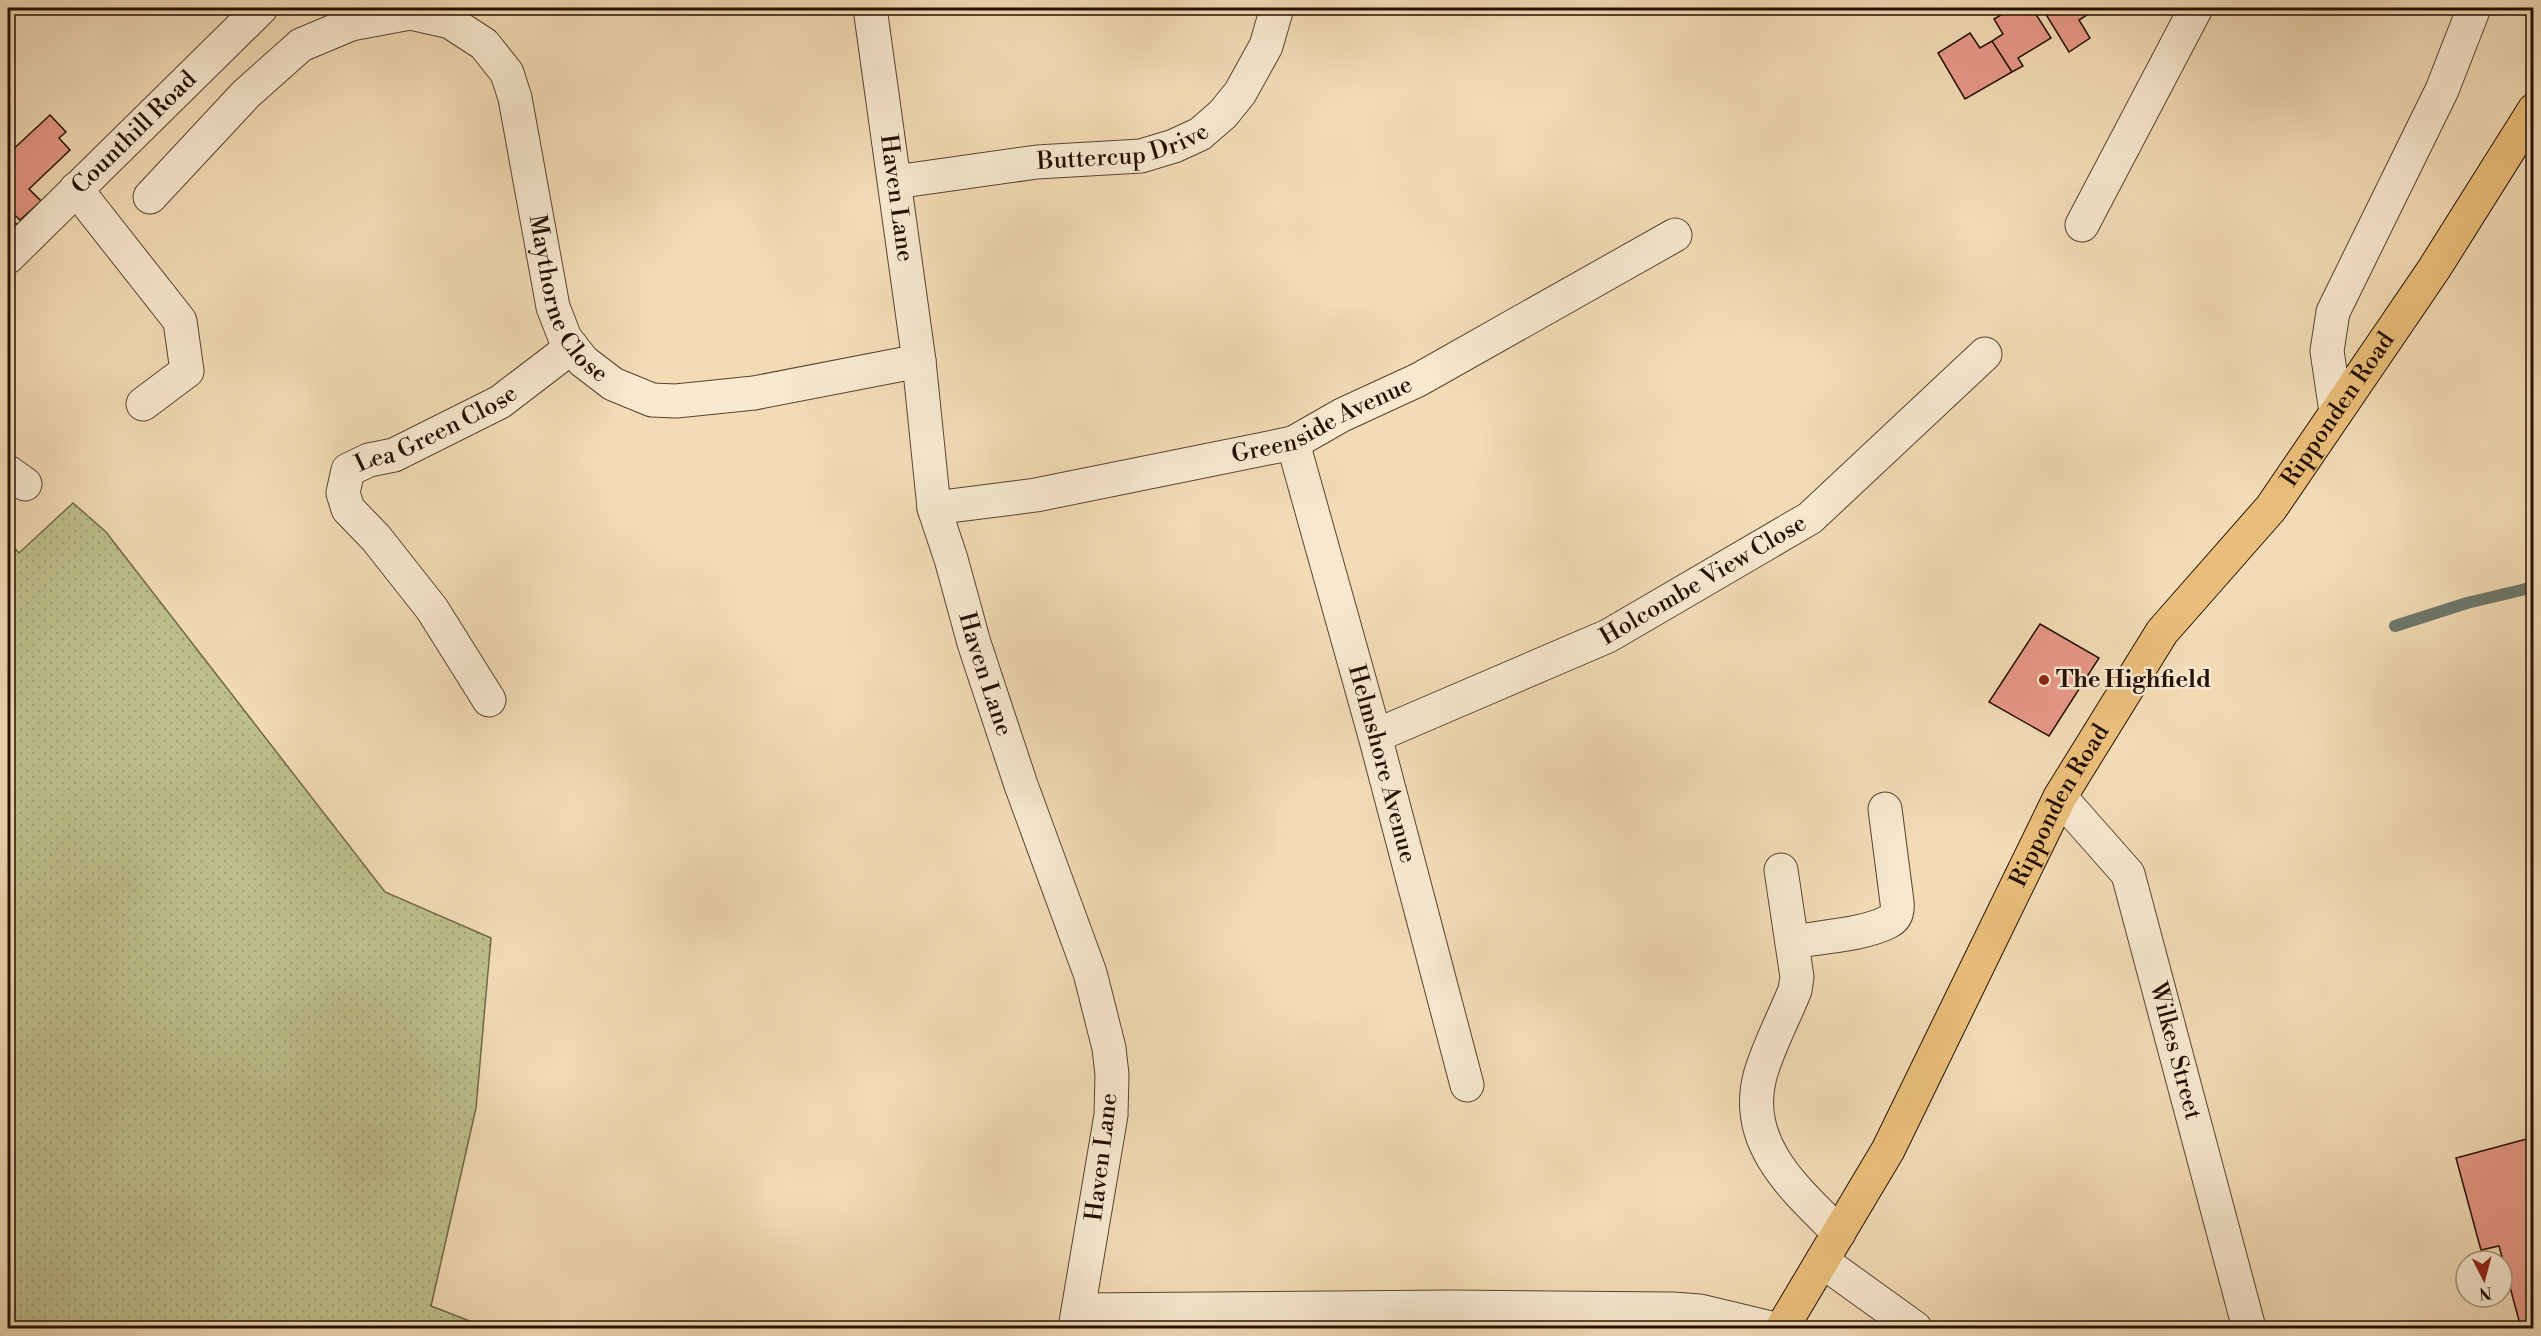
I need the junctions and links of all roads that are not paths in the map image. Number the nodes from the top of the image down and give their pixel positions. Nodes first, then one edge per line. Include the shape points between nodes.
1 (261, 8) edge
2 (870, 8) edge
3 (1277, 8) edge
4 (2196, 8) edge
5 (2474, 8) edge
6 (410, 10) edge
7 (2534, 110) edge
8 (896, 182) junction
9 (76, 189) junction
10 (150, 197) dead end
11 (2082, 225) dead end
12 (1675, 235) dead end
13 (8, 257) edge
14 (572, 347) junction
15 (1985, 354) dead end
16 (919, 361) junction
17 (143, 404) dead end
18 (2336, 412) junction
19 (1293, 443) junction
20 (934, 508) junction
21 (489, 700) dead end
22 (1375, 736) junction
23 (2060, 797) junction
24 (1885, 809) dead end
25 (1781, 870) dead end
26 (1792, 942) junction
27 (1467, 1085) dead end
28 (1839, 1233) junction
29 (1822, 1261) junction
30 (1077, 1319) edge
31 (1771, 1329) edge
32 (1782, 1329) edge
33 (1915, 1329) edge
34 (2249, 1329) edge

1 - 9 street, Counthill Road
2 - 8 street, Haven Lane
3 - 8 street, Buttercup Drive via 1266,46 1240,93 1200,134 1174,146 1141,156 1037,162
4 - 11 street
5 - 18 street via 2442,90 2332,312 2327,351
6 - 10 street, Maythorne Close via 351,24 301,45 246,94
6 - 14 street, Maythorne Close via 450,22 484,44 507,73 515,98 553,307
7 - 18 main road, Ripponden Road via 2434,269
8 - 16 street, Haven Lane
9 - 13 street, Counthill Road
9 - 17 street via 180,321 187,371
12 - 19 street, Greenside Avenue via 1418,380
14 - 16 street, Maythorne Close via 583,361 613,384 652,400 676,401 754,393
14 - 21 street, Lea Green Close via 500,402 394,454 348,470 343,493 348,509 432,609
15 - 22 street, Holcombe View Close via 1810,518 1608,636
16 - 20 street, Haven Lane
18 - 23 main road, Ripponden Road via 2271,508 2162,632
19 - 20 street, Greenside Avenue via 1036,495
19 - 22 street, Helmshore Avenue
20 - 30 street, Haven Lane via 1014,763 1090,974 1109,1048 1111,1115
22 - 27 street, Helmshore Avenue
23 - 28 main road, Ripponden Road via 1888,1150
23 - 34 street, Wilkes Street via 2128,874
24 - 26 street via 1898,910 1894,916 1863,930
25 - 26 street
26 - 28 street via 1796,990 1760,1075 1758,1116 1762,1136 1776,1165
28 - 29 main road, Ripponden Road
29 - 32 main road, Ripponden Road
29 - 33 street
30 - 31 street via 1428,1307 1661,1309 1700,1311

